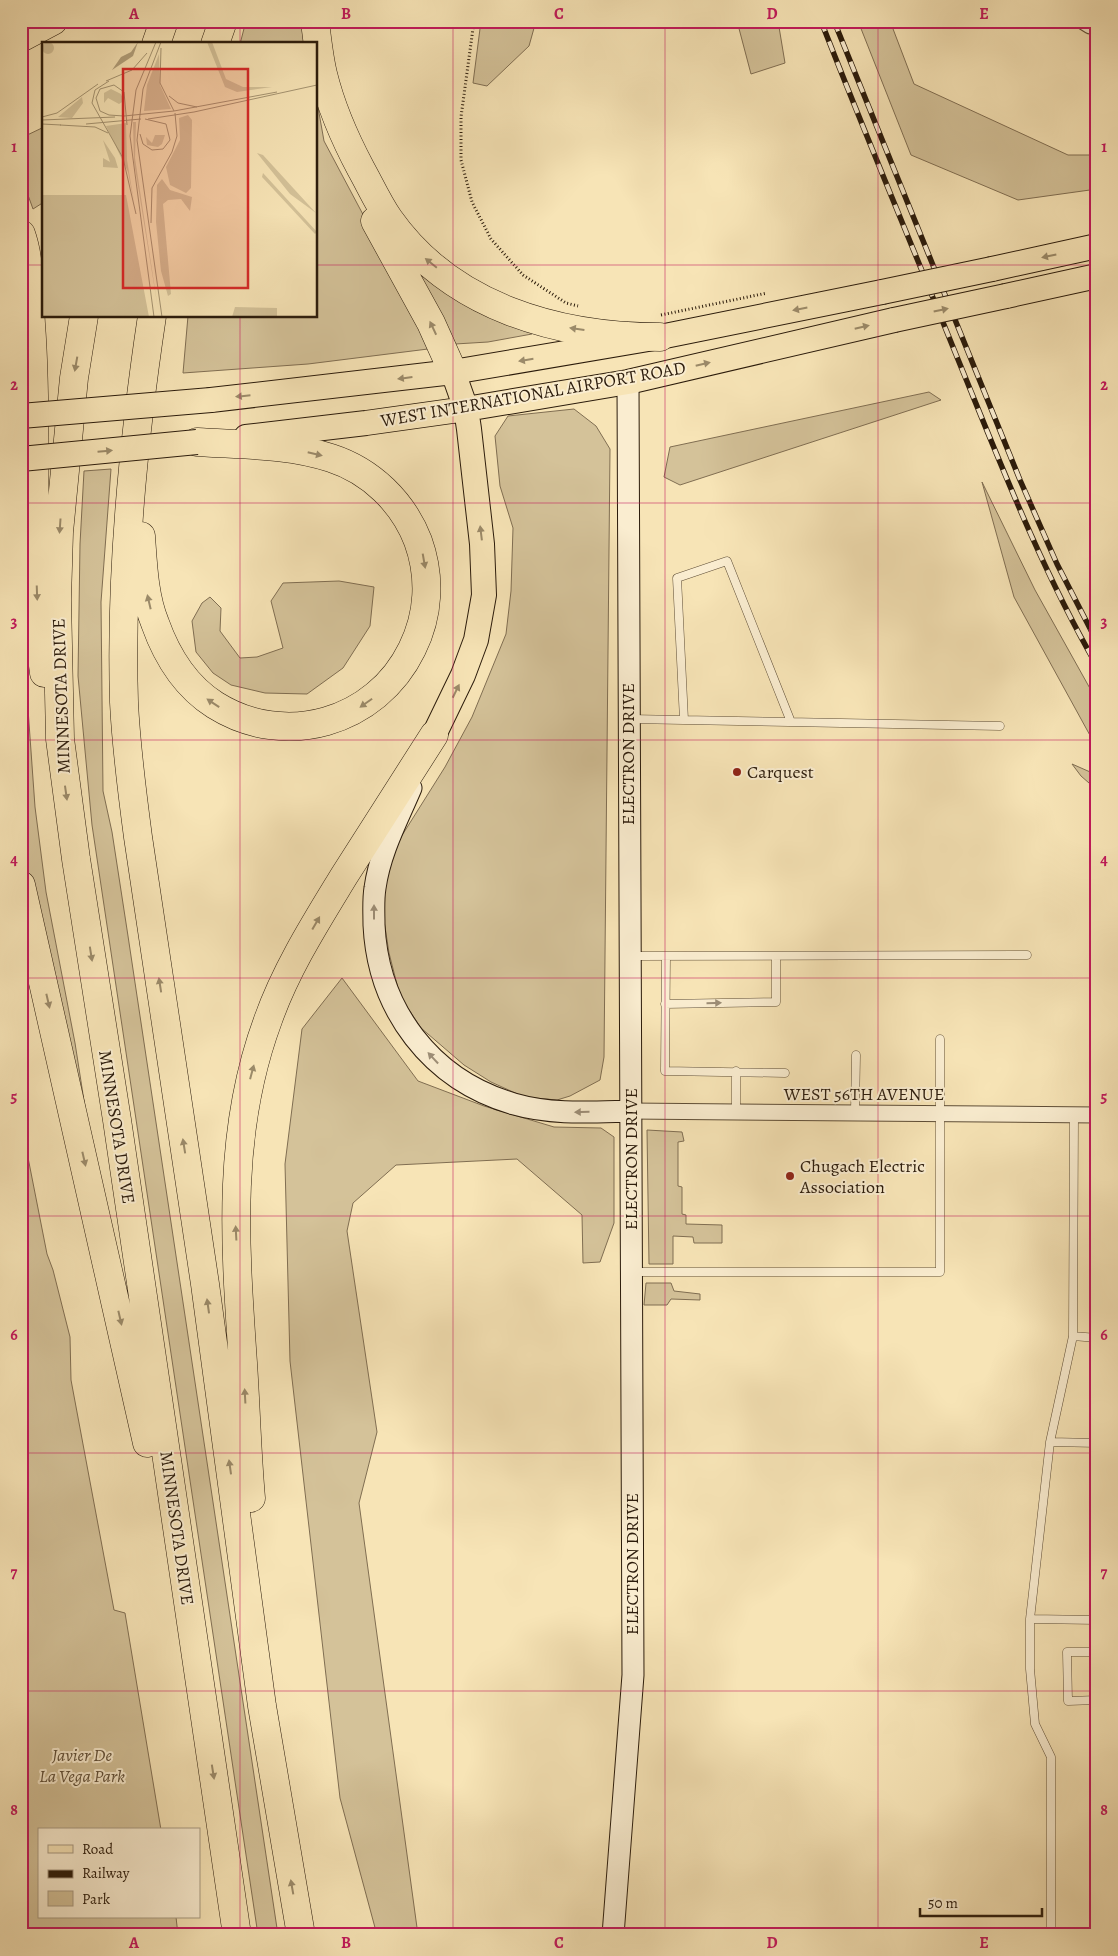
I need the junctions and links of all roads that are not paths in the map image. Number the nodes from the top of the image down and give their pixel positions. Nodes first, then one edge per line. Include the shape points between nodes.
1 (53, 21) edge
2 (164, 21) edge
3 (223, 21) edge
4 (314, 21) edge
5 (1082, 21) edge
6 (1097, 26) edge
7 (21, 38) edge
8 (157, 42) edge
9 (216, 42) edge
10 (318, 42) edge
11 (318, 44) edge
12 (330, 98) junction
13 (21, 234) edge
14 (1097, 246) edge
15 (1097, 276) edge
16 (84, 318) edge
17 (152, 318) edge
18 (659, 326) junction
19 (453, 372) junction
20 (628, 382) junction
21 (466, 409) junction
22 (21, 416) edge
23 (197, 442) junction
24 (21, 459) edge
25 (135, 459) junction
26 (628, 719) junction
27 (684, 720) junction
28 (791, 722) junction
29 (1000, 726) dead end
30 (434, 735) junction
31 (60, 739) junction
32 (21, 885) edge
33 (1027, 955) dead end
34 (629, 956) junction
35 (666, 956) junction
36 (776, 956) junction
37 (666, 1004) junction
38 (940, 1039) dead end
39 (856, 1055) dead end
40 (736, 1071) junction
41 (784, 1073) dead end
42 (630, 1111) junction
43 (736, 1112) junction
44 (855, 1112) junction
45 (941, 1113) junction
46 (1074, 1114) junction
47 (1097, 1115) edge
48 (631, 1272) junction
49 (1072, 1336) junction
50 (1097, 1338) edge
51 (1050, 1442) junction
52 (1097, 1443) edge
53 (1030, 1619) junction
54 (1097, 1620) edge
55 (1097, 1652) edge
56 (1097, 1700) edge
57 (262, 1706) junction
58 (206, 1724) junction
59 (237, 1935) edge
60 (301, 1935) edge
61 (613, 1935) edge
62 (1051, 1935) edge

1 - 7 highway
2 - 8 highway
3 - 9 highway
4 - 10 highway
5 - 6 street
11 - 12 highway
18 -> 12 highway via 624,337 547,324 491,304 450,279 409,243 389,218 350,148
19 -> 12 highway via 431,323 341,152 332,124
13 -> 31 highway via 27,265 34,365 38,632 46,689
14 -> 18 main road, WEST INTERNATIONAL AIRPORT ROAD, bridge via 882,292
20 -> 15 main road, WEST INTERNATIONAL AIRPORT ROAD, bridge
16 -> 31 highway, MINNESOTA DRIVE via 74,378 60,532
17 - 25 highway
18 -> 19 main road, WEST INTERNATIONAL AIRPORT ROAD
18 - 20 main road via 639,354
19 - 21 main road
19 -> 22 main road, WEST INTERNATIONAL AIRPORT ROAD, bridge via 211,400
20 - 21 main road, WEST INTERNATIONAL AIRPORT ROAD
20 - 26 street, ELECTRON DRIVE
21 - 23 main road, WEST INTERNATIONAL AIRPORT ROAD
30 -> 21 main road via 470,658 484,595 482,544
24 -> 23 main road, WEST INTERNATIONAL AIRPORT ROAD, bridge
23 -> 25 highway via 296,449 332,458 360,470 383,488 414,530 423,554 427,581 420,634 391,682 351,713 301,726 253,722 214,704 178,670 154,621 148,594
57 -> 25 highway via 205,1284 130,772 124,702 124,621
26 - 27 lane
26 - 34 street, ELECTRON DRIVE
27 - 28 lane
27 - 28 lane via 677,578 727,561
28 - 29 lane
42 -> 30 street via 551,1112 486,1094 440,1066 402,1022 381,973 375,944 374,889 386,844
57 -> 30 highway via 259,1596 236,1223 239,1141 246,1096 268,1020 289,970
31 -> 58 highway, MINNESOTA DRIVE
32 -> 58 highway via 138,1399
33 - 36 lane
34 - 35 lane
34 - 42 street, ELECTRON DRIVE
35 - 36 lane
35 - 37 lane
37 -> 36 lane via 776,1002
37 - 40 lane via 665,1071
38 - 45 lane
39 - 44 lane
40 - 41 lane
40 - 43 lane
42 - 43 street, WEST 56TH AVENUE
42 - 48 street, ELECTRON DRIVE
43 - 44 street, WEST 56TH AVENUE
44 - 45 street, WEST 56TH AVENUE
45 - 46 street, WEST 56TH AVENUE
45 - 48 lane via 940,1272
46 - 47 street, WEST 56TH AVENUE
46 - 49 lane
48 - 61 street, ELECTRON DRIVE via 633,1675
49 - 50 lane
49 - 51 lane
51 - 52 lane
51 - 53 lane
53 - 54 lane
53 - 62 lane via 1035,1724 1051,1758
55 - 56 lane via 1067,1652 1068,1701
60 -> 57 highway
58 -> 59 highway, MINNESOTA DRIVE

